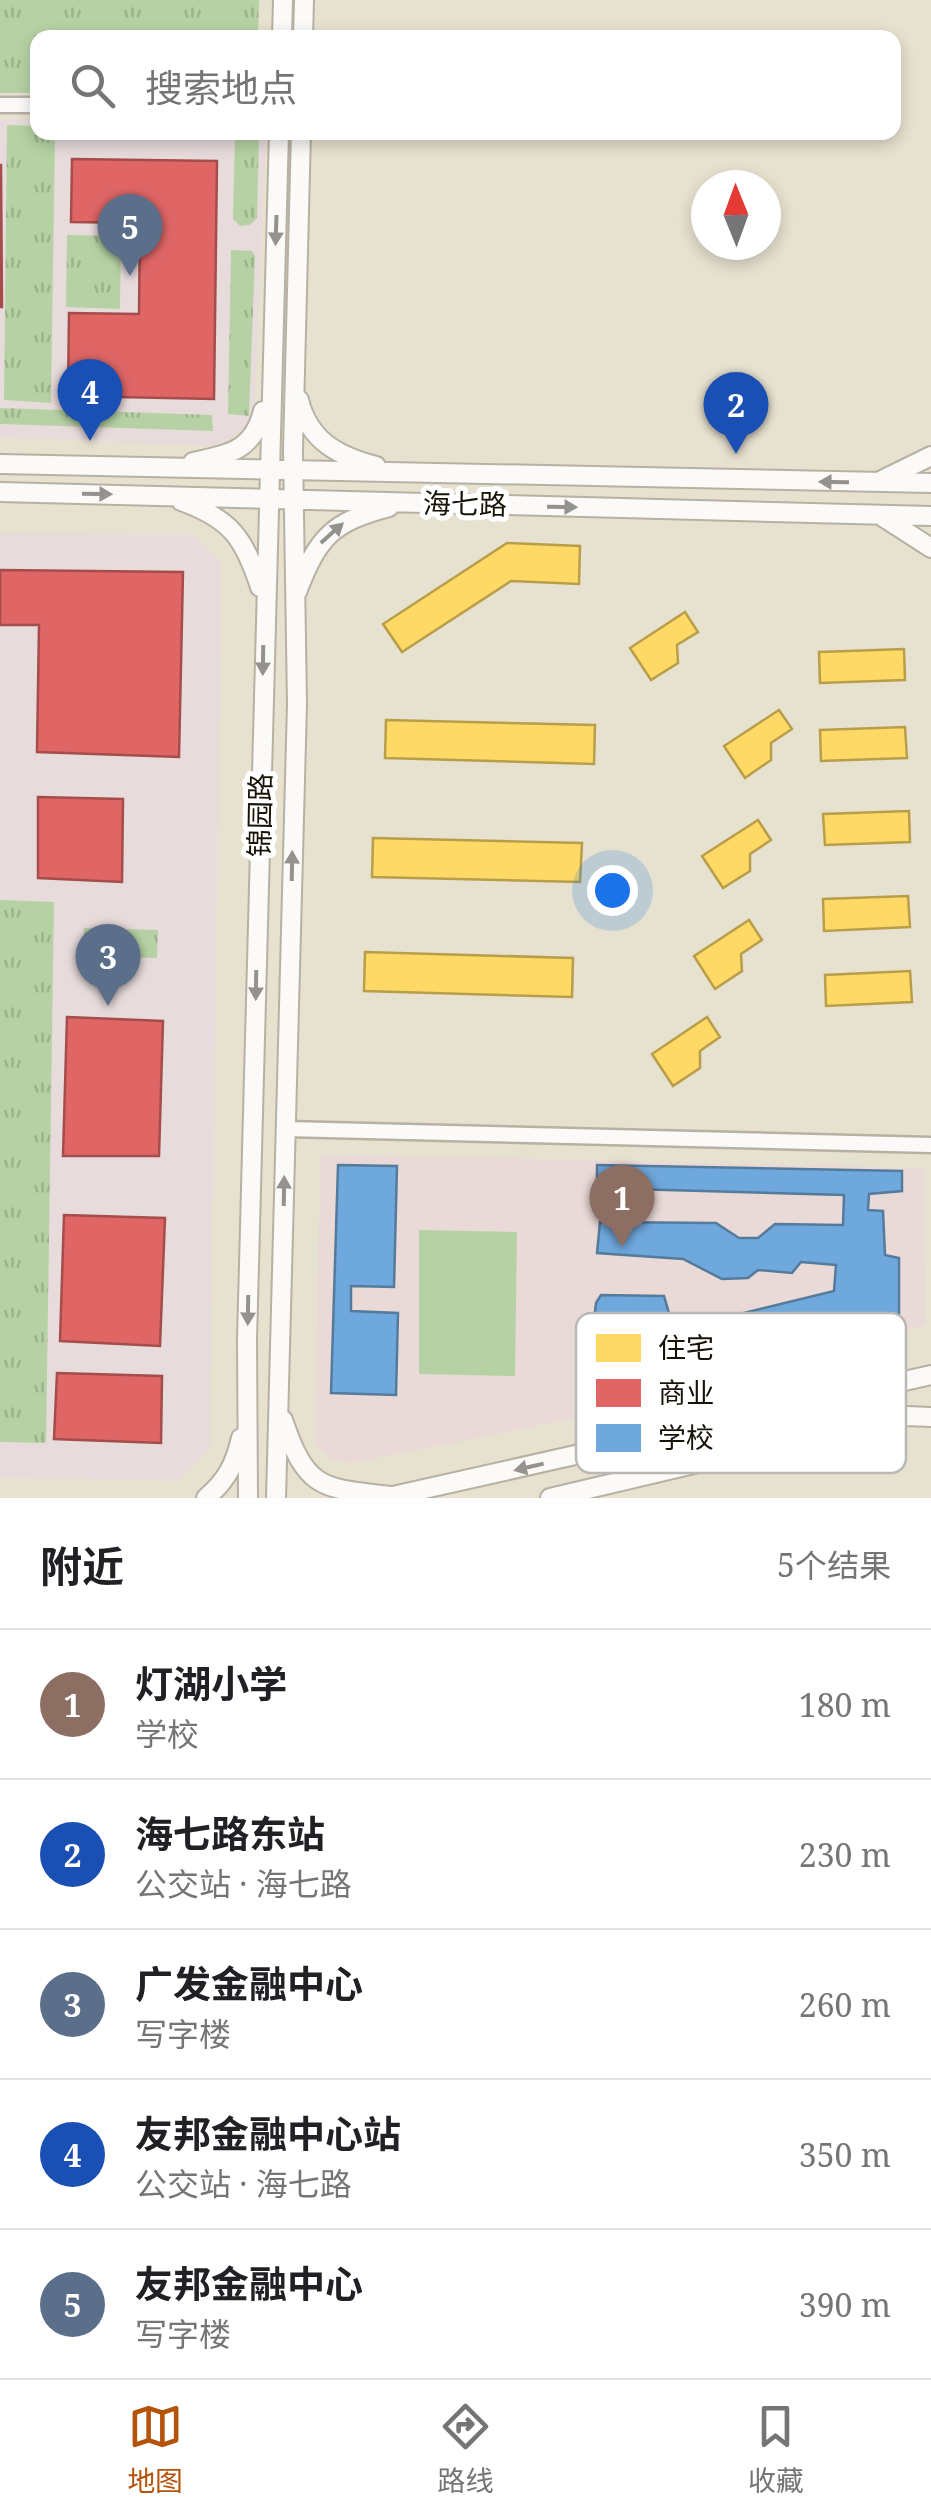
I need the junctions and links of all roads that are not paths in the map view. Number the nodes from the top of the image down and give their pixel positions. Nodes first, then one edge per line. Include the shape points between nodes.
1 (283, 0) edge
2 (304, 0) edge
3 (282, 30) edge
4 (303, 30) edge
5 (0, 105) edge
6 (30, 106) edge
7 (279, 140) edge
8 (301, 140) edge
9 (294, 381) junction
10 (271, 382) junction
11 (931, 456) edge
12 (0, 464) edge
13 (169, 467) junction
14 (269, 470) junction
15 (293, 472) junction
16 (406, 474) junction
17 (876, 483) junction
18 (931, 483) edge
19 (0, 492) edge
20 (167, 496) junction
21 (268, 498) junction
22 (293, 498) junction
23 (404, 502) junction
24 (878, 514) junction
25 (931, 516) edge
26 (931, 548) edge
27 (265, 602) junction
28 (294, 602) junction
29 (286, 1129) junction
30 (931, 1146) edge
31 (931, 1375) edge
32 (906, 1381) edge
33 (278, 1407) junction
34 (248, 1408) junction
35 (906, 1416) edge
36 (931, 1417) edge
37 (576, 1455) edge
38 (656, 1473) edge
39 (388, 1497) edge
40 (206, 1498) edge
41 (248, 1498) edge
42 (276, 1498) edge
43 (550, 1498) edge

1 - 3 main road
2 - 4 main road
5 - 6 street
7 -> 10 main road, 锦园路
8 - 9 main road, 锦园路
9 - 15 main road, 锦园路
9 - 16 main road via 302,414 327,447
10 - 13 main road via 258,430 245,446
10 - 14 main road, 锦园路
11 - 17 main road
12 - 13 main road
13 - 14 main road
14 - 15 main road
14 - 21 main road, 锦园路
15 - 16 main road
15 - 22 main road, 锦园路
17 -> 16 main road
17 - 18 main road
19 -> 20 main road, 海七路
20 - 21 main road, 海七路
20 - 27 main road via 222,519 240,536
21 - 22 main road, 海七路
21 - 27 main road, 锦园路
22 - 23 main road, 海七路
22 - 28 main road, 锦园路
23 -> 24 main road, 海七路
28 -> 23 main road via 308,562 334,527
24 - 25 main road, 海七路
24 - 26 main road
27 -> 34 main road, 锦园路
29 -> 28 main road, 锦园路
29 - 30 street
33 -> 29 main road, 锦园路
31 -> 32 main road
33 - 39 main road via 306,1472 341,1490
33 - 42 main road, 锦园路
34 - 40 main road via 235,1464
34 - 41 main road, 锦园路
35 - 36 main road
37 -> 39 main road
38 - 43 main road

